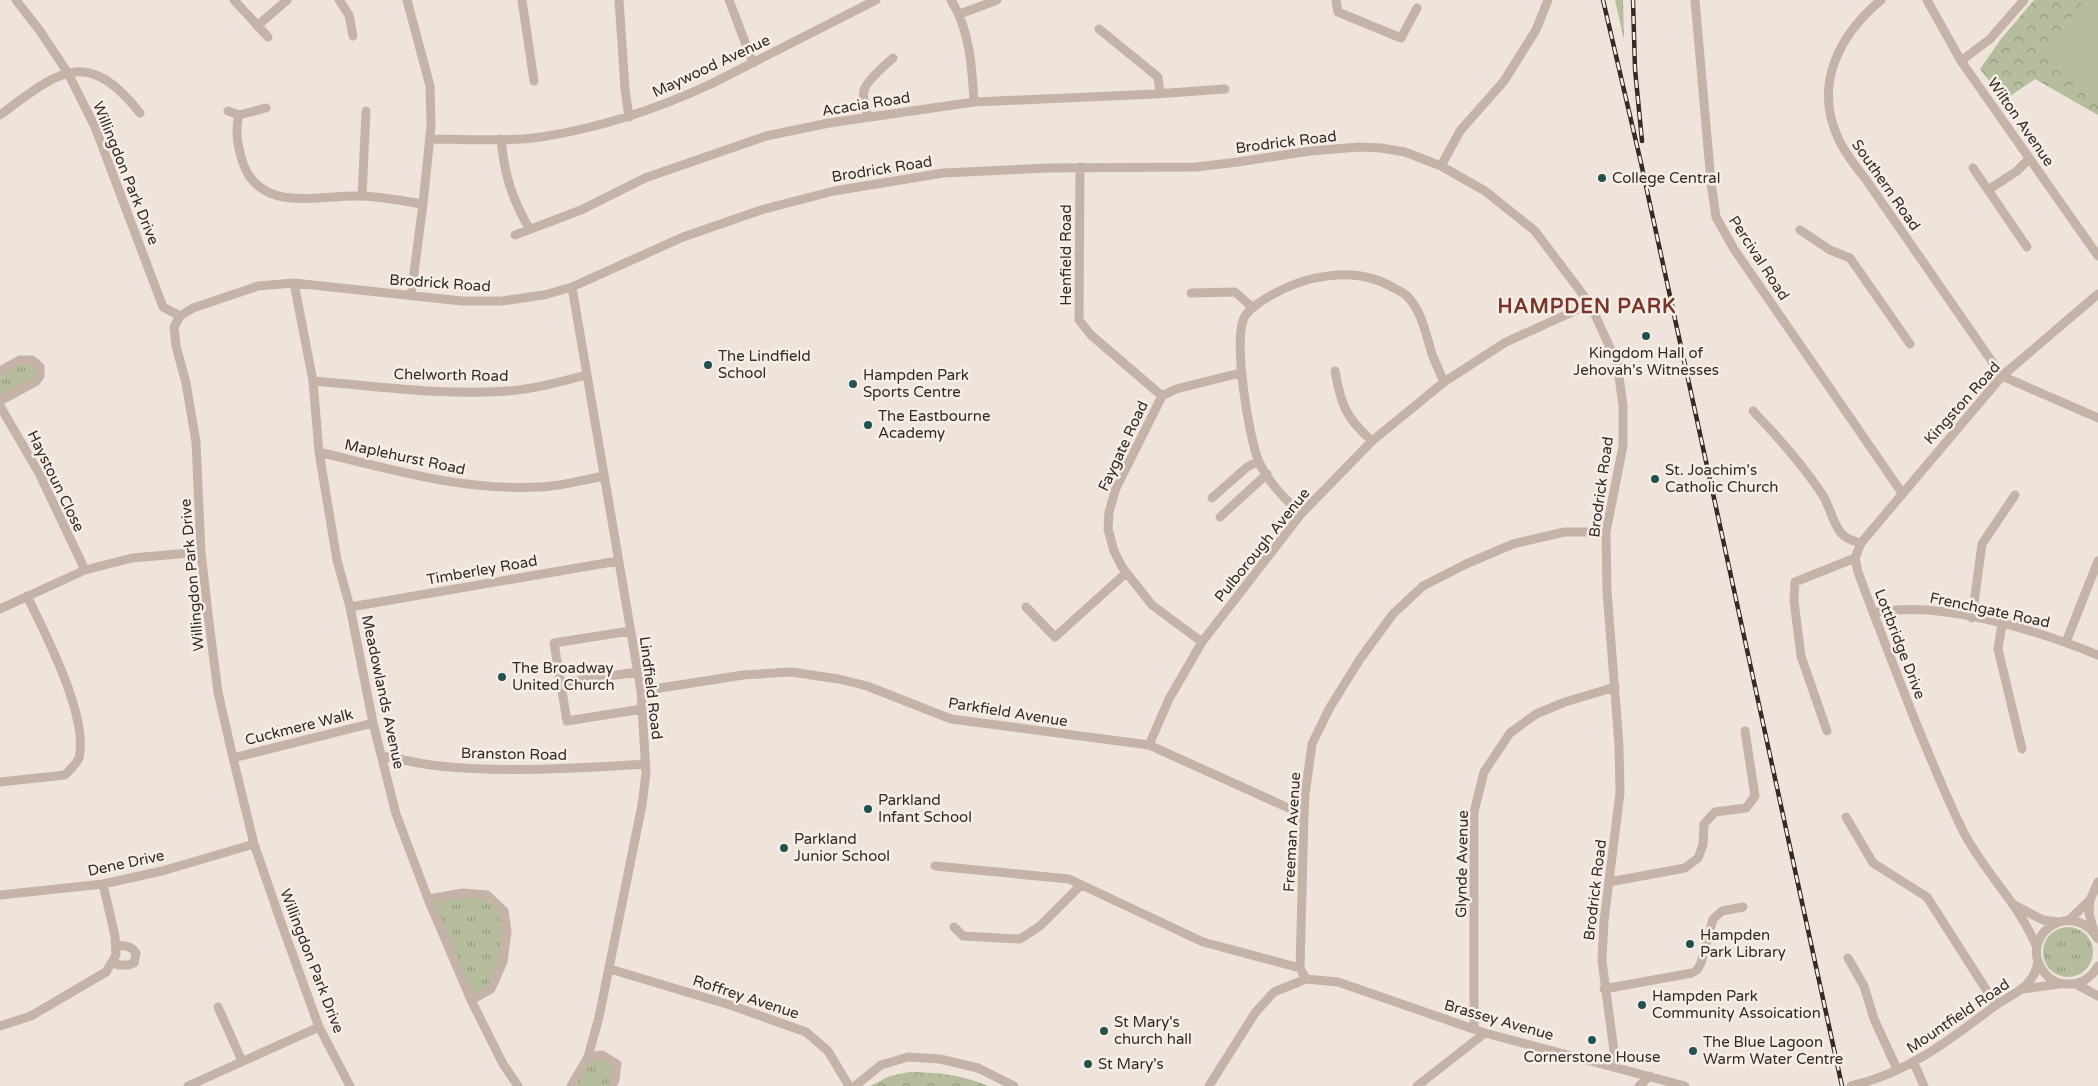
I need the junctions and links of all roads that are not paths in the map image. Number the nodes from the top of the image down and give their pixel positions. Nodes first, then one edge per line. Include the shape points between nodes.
1 (16, 0) edge
2 (234, 0) edge
3 (287, 0) edge
4 (339, 0) edge
5 (407, 0) edge
6 (522, 0) edge
7 (619, 0) edge
8 (729, 0) edge
9 (876, 0) edge
10 (951, 0) edge
11 (997, 0) edge
12 (1336, 0) edge
13 (1548, 0) edge
14 (1695, 0) edge
15 (1881, 0) edge
16 (1927, 0) edge
17 (2024, 0) edge
18 (1417, 8) dead end
19 (960, 14) junction
20 (257, 26) junction
21 (1099, 29) dead end
22 (354, 36) dead end
23 (268, 37) dead end
24 (893, 58) dead end
25 (1961, 61) junction
26 (753, 63) junction
27 (68, 73) junction
28 (534, 81) dead end
29 (1225, 89) dead end
30 (1160, 93) junction
31 (974, 102) junction
32 (266, 108) dead end
33 (228, 110) dead end
34 (366, 111) dead end
35 (140, 113) dead end
36 (0, 115) edge
37 (239, 115) junction
38 (629, 117) junction
39 (868, 117) junction
40 (355, 123) dead end
41 (364, 126) junction
42 (430, 138) junction
43 (501, 139) junction
44 (2029, 159) junction
45 (1441, 166) junction
46 (1080, 168) junction
47 (1972, 168) dead end
48 (1988, 190) junction
49 (362, 196) junction
50 (423, 204) junction
51 (529, 228) junction
52 (1800, 230) dead end
53 (515, 235) dead end
54 (2027, 247) dead end
55 (2098, 256) edge
56 (294, 283) junction
57 (572, 287) junction
58 (1192, 293) dead end
59 (2098, 294) edge
60 (411, 296) junction
61 (1590, 304) junction
62 (1252, 307) junction
63 (180, 316) junction
64 (1910, 344) dead end
65 (0, 371) edge
66 (1335, 371) dead end
67 (1240, 372) junction
68 (586, 376) junction
69 (2002, 376) junction
70 (313, 381) junction
71 (1444, 382) junction
72 (1162, 396) junction
73 (0, 401) edge
74 (0, 406) edge
75 (1753, 411) dead end
76 (2098, 418) edge
77 (1372, 442) junction
78 (319, 452) junction
79 (1259, 461) junction
80 (1267, 474) junction
81 (604, 476) junction
82 (1902, 493) junction
83 (2015, 495) dead end
84 (1212, 498) dead end
85 (1301, 514) junction
86 (1220, 517) dead end
87 (1606, 532) junction
88 (1861, 543) junction
89 (201, 552) junction
90 (1856, 558) junction
91 (618, 561) junction
92 (2098, 561) edge
93 (85, 570) junction
94 (1126, 573) junction
95 (26, 596) junction
96 (350, 606) junction
97 (1026, 606) dead end
98 (0, 609) edge
99 (1873, 613) junction
100 (1972, 618) junction
101 (2002, 624) junction
102 (630, 630) junction
103 (1202, 642) junction
104 (2066, 642) junction
105 (2098, 656) edge
106 (637, 672) junction
107 (560, 683) junction
108 (1615, 687) junction
109 (641, 691) junction
110 (642, 709) junction
111 (373, 723) junction
112 (1745, 731) dead end
113 (1827, 731) dead end
114 (1149, 746) junction
115 (2022, 749) dead end
116 (382, 756) junction
117 (233, 758) junction
118 (646, 764) junction
119 (0, 782) edge
120 (1304, 815) junction
121 (1846, 817) dead end
122 (254, 844) junction
123 (935, 866) dead end
124 (1609, 882) junction
125 (2098, 882) edge
126 (103, 884) junction
127 (1082, 885) junction
128 (0, 895) edge
129 (428, 899) junction
130 (2090, 900) junction
131 (2013, 905) junction
132 (1743, 908) dead end
133 (2069, 920) junction
134 (2058, 922) junction
135 (954, 927) dead end
136 (2096, 936) edge
137 (116, 945) junction
138 (2037, 948) junction
139 (1848, 958) dead end
140 (114, 961) junction
141 (2038, 961) junction
142 (2098, 966) edge
143 (1300, 968) junction
144 (610, 969) junction
145 (1306, 980) junction
146 (2062, 984) junction
147 (2076, 984) junction
148 (1604, 989) junction
149 (2023, 989) junction
150 (2098, 996) edge
151 (471, 1000) junction
152 (1996, 1005) junction
153 (218, 1007) dead end
154 (0, 1026) edge
155 (319, 1027) junction
156 (1474, 1029) junction
157 (1486, 1033) junction
158 (588, 1057) junction
159 (242, 1061) junction
160 (1914, 1063) junction
161 (1616, 1066) junction
162 (1897, 1070) junction
163 (1650, 1076) junction
164 (1664, 1083) edge
165 (188, 1086) edge
166 (350, 1086) edge
167 (518, 1086) edge
168 (571, 1086) edge
169 (612, 1086) edge
170 (849, 1086) edge
171 (855, 1086) edge
172 (1014, 1086) edge
173 (1209, 1086) edge
174 (1417, 1086) edge
175 (1639, 1086) edge
176 (1685, 1086) edge
177 (1851, 1086) edge
178 (1924, 1086) edge

1 - 27 street, Willingdon Park Drive
2 - 20 street
3 - 20 street
4 - 22 street via 349,15
5 - 42 street via 430,86
6 - 28 street
7 - 38 street via 624,89
8 - 26 street
9 - 26 street, Maywood Avenue
10 - 19 street
11 - 19 street
12 - 18 street via 1338,12 1401,38
13 - 45 street via 1536,30 1504,81 1460,131
14 - 82 street, Percival Road via 1716,218
15 - 69 street, Southern Road via 1858,23 1838,55 1828,82 1830,118 1849,158
16 - 25 street, Wilton Avenue
17 - 25 street via 1990,39
19 - 31 street via 972,71
20 - 23 street
21 - 30 street via 1158,77
24 - 39 street via 864,90
25 - 44 street, Wilton Avenue
26 - 38 street, Maywood Avenue via 686,96
27 - 35 street via 89,71 106,80
27 - 36 street via 48,80
27 - 63 street, Willingdon Park Drive via 95,127 163,307
29 - 30 street, Acacia Road
30 - 31 street, Acacia Road
31 - 39 street, Acacia Road
32 - 37 street
33 - 37 street
34 - 41 street
37 - 49 street via 240,153 245,171 269,194 282,198
38 - 43 street, Maywood Avenue via 540,137
39 - 51 street, Acacia Road via 766,136 645,178 581,210
40 - 41 street
41 - 49 street
42 - 43 street, Maywood Avenue
42 - 50 street
43 - 51 street via 504,164 516,206
44 - 48 street via 2018,171
44 - 55 street, Wilton Avenue
45 - 46 street, Brodrick Road via 1405,152 1359,147 1196,167
45 - 61 street, Brodrick Road via 1485,191 1535,231
46 - 57 street, Brodrick Road via 943,173 834,191 760,210 683,237
46 - 72 street, Henfield Road via 1079,320 1090,335
47 - 48 street
48 - 54 street
49 - 50 street
50 - 60 street
51 - 53 street, Acacia Road
52 - 64 street via 1830,250 1850,258
56 - 60 street, Brodrick Road
56 - 63 street, Brodrick Road via 258,286 193,308
56 - 70 street, Meadowlands Avenue
57 - 60 street, Brodrick Road via 502,301 462,302
57 - 68 street, Lindfield Road
58 - 62 street via 1235,292
59 - 69 street, Kingston Road
61 - 71 street, Pulborough Avenue via 1506,342
61 - 87 street, Brodrick Road via 1617,363 1623,405 1623,446
62 - 67 street via 1243,318
62 - 71 street via 1279,291 1313,278 1340,274 1379,279 1406,295 1420,316
63 - 89 street, Willingdon Park Drive via 174,326 196,442
65 - 73 street via 20,360 32,360 40,367 40,376 35,382
66 - 77 street via 1342,405 1354,426
67 - 72 street, Faygate Road via 1176,389
67 - 79 street
68 - 70 street, Chelworth Road via 547,386 472,392
68 - 81 street, Lindfield Road
69 - 76 street
69 - 82 street, Kingston Road
70 - 78 street, Meadowlands Avenue
71 - 77 street, Pulborough Avenue
72 - 94 street, Faygate Road via 1116,488 1109,512 1108,529 1114,551
74 - 93 street, Haystoun Close via 39,473
75 - 88 street via 1806,471 1824,497 1840,532 1850,541
77 - 85 street, Pulborough Avenue
78 - 81 street, Maplehurst Road via 433,480 468,485 542,487
78 - 96 street, Meadowlands Avenue via 337,560
79 - 80 street
79 - 84 street via 1247,467
80 - 85 street via 1273,487
80 - 86 street
81 - 91 street, Lindfield Road
82 - 88 street, Kingston Road
83 - 100 street via 1982,544
85 - 103 street, Pulborough Avenue
87 - 108 street, Brodrick Road
87 - 120 street, Freeman Avenue via 1564,532 1513,544 1423,586 1394,614 1329,708 1312,744
88 - 90 street
89 - 93 street via 132,558
89 - 117 street, Willingdon Park Drive via 218,692
90 - 99 street, Lottbridge Drive
90 - 113 street via 1795,582 1794,601 1801,656
91 - 96 street, Timberley Road
91 - 102 street, Lindfield Road
92 - 104 street
93 - 95 street
94 - 97 street via 1054,637
94 - 103 street, Faygate Road via 1152,605
95 - 98 street
95 - 119 street via 66,682 78,725 80,751 78,760 64,775
96 - 111 street, Meadowlands Avenue
99 - 100 street, Frenchgate Road via 1920,609
99 - 131 street, Lottbridge Drive via 1942,789 1966,835
100 - 101 street, Frenchgate Road
101 - 104 street, Frenchgate Road
101 - 115 street via 1998,649
102 - 106 street, Lindfield Road
102 - 107 street via 554,642
103 - 114 street, Pulborough Avenue via 1169,699
104 - 105 street, Frenchgate Road
106 - 107 street
106 - 109 street, Lindfield Road
107 - 110 street via 566,721
108 - 124 street, Brodrick Road via 1620,793
108 - 156 street, Glynde Avenue via 1536,714 1510,733 1484,772 1474,812
109 - 110 street, Lindfield Road
109 - 114 street, Parkfield Avenue via 742,675 791,672 867,686 950,719
110 - 118 street, Lindfield Road
111 - 116 street, Meadowlands Avenue
111 - 117 street, Cuckmere Walk
112 - 124 street via 1755,796 1746,808 1715,812 1704,824 1698,858 1685,868
114 - 120 street, Parkfield Avenue
116 - 118 street, Branston Road via 438,766 499,770
116 - 129 street, Meadowlands Avenue via 396,814
117 - 122 street, Willingdon Park Drive
118 - 144 street, Lindfield Road via 642,805
120 - 143 street, Freeman Avenue
121 - 152 street via 1873,863 1927,897
122 - 126 street, Dene Drive
122 - 155 street, Willingdon Park Drive
123 - 127 street via 1069,879
124 - 148 street, Brodrick Road via 1602,961
125 - 130 street
126 - 128 street, Dene Drive
126 - 137 street
127 - 135 street via 1040,926 1020,939 963,936
127 - 143 street via 1203,942
129 - 151 street, Meadowlands Avenue
129 - 151 street via 463,893 487,895 504,911 507,931 503,962 491,989
130 - 133 street
130 - 136 street via 2089,913
131 - 134 street, Lottbridge Drive via 2043,920
131 - 138 street, Lottbridge Drive
132 - 148 street via 1722,911 1713,919 1701,964 1692,973
133 - 134 street
133 - 136 street via 2079,922
134 - 138 street via 2044,932
137 - 140 street
137 - 140 street via 133,948 136,952 134,963 118,965
138 - 141 street
139 - 162 street via 1864,986 1878,1030
140 - 154 street via 106,972 71,994 31,1016
141 - 146 street via 2047,976
141 - 149 street, Mountfield Road via 2036,972
142 - 147 street via 2089,977
143 - 145 street, Freeman Avenue
144 - 158 street, Lindfield Road
144 - 170 street, Roffrey Avenue via 806,1032 828,1051
145 - 156 street, Brassey Avenue via 1338,982
145 - 173 street via 1274,992 1255,1014
146 - 147 street, Mountfield Road
146 - 149 street, Mountfield Road
147 - 150 street
148 - 161 street, Brodrick Road
149 - 152 street, Mountfield Road
151 - 167 street, Meadowlands Avenue
152 - 160 street, Mountfield Road via 1953,1039
153 - 159 street
155 - 159 street
155 - 166 street, Willingdon Park Drive
156 - 157 street, Brassey Avenue
157 - 161 street, Brassey Avenue
157 - 174 street
158 - 168 street, Lindfield Road
158 - 169 street via 602,1055 617,1064
159 - 165 street
160 - 162 street, Mountfield Road
160 - 178 street
161 - 163 street, Brassey Avenue
162 - 177 street, Mountfield Road
163 - 164 street, Brassey Avenue
163 - 175 street
164 - 176 street, Brassey Avenue
171 - 172 street via 881,1065 908,1057 940,1059 978,1068

